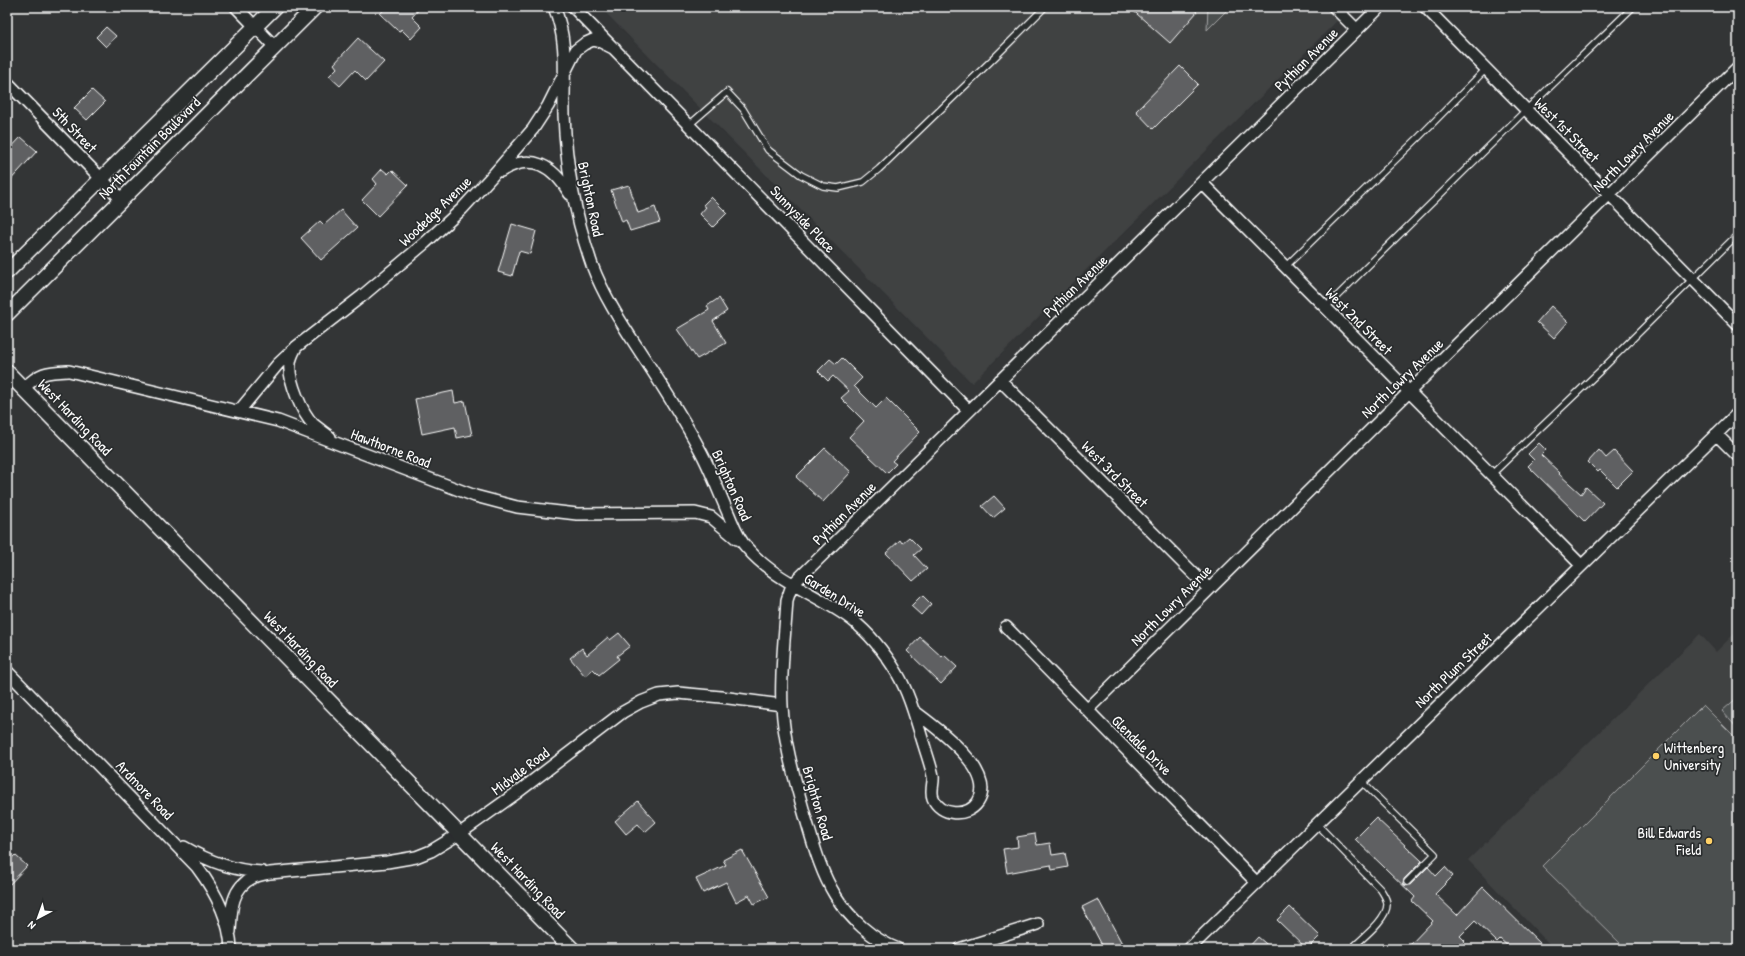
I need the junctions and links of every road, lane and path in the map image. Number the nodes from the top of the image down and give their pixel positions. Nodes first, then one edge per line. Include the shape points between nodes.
1 (236, 7) edge
2 (275, 7) edge
3 (315, 7) edge
4 (554, 7) edge
5 (573, 7) edge
6 (1045, 7) edge
7 (1334, 7) edge
8 (1380, 7) edge
9 (1425, 7) edge
10 (1634, 7) edge
11 (255, 26) junction
12 (1357, 30) junction
13 (275, 47) junction
14 (615, 49) junction
15 (1738, 67) edge
16 (1486, 69) junction
17 (565, 72) junction
18 (7, 82) edge
19 (1526, 110) junction
20 (689, 125) junction
21 (493, 175) junction
22 (102, 179) junction
23 (1202, 183) junction
24 (1610, 195) junction
25 (122, 200) junction
26 (573, 200) junction
27 (1738, 234) edge
28 (1285, 268) junction
29 (7, 272) edge
30 (1692, 277) junction
31 (1325, 308) junction
32 (7, 314) edge
33 (1738, 325) edge
34 (296, 347) junction
35 (7, 372) edge
36 (1000, 380) junction
37 (23, 389) junction
38 (1408, 392) junction
39 (969, 410) junction
40 (239, 411) junction
41 (1738, 412) edge
42 (1716, 434) junction
43 (342, 445) junction
44 (1738, 456) edge
45 (1491, 476) junction
46 (747, 548) junction
47 (1580, 565) junction
48 (792, 585) junction
49 (1209, 589) junction
50 (1006, 627) dead end
51 (7, 671) edge
52 (782, 705) junction
53 (1087, 710) junction
54 (914, 711) junction
55 (1361, 781) junction
56 (1317, 824) junction
57 (459, 834) junction
58 (172, 840) junction
59 (270, 873) junction
60 (1407, 882) dead end
61 (1257, 883) junction
62 (1038, 924) dead end
63 (230, 932) junction
64 (896, 948) edge
65 (231, 949) edge
66 (572, 949) edge
67 (960, 949) edge
68 (1189, 949) edge
69 (1351, 949) edge

1 - 11 street
2 - 11 street, North Fountain Boulevard
3 - 13 street, North Fountain Boulevard
4 - 17 street, Brighton Road via 562,31
5 - 14 street, Sunnyside Place
6 - 20 lane via 919,131 863,182 838,188 823,186 801,175 768,150 742,109 726,92
7 - 12 street
8 - 12 street, Pythian Avenue
9 - 16 street, West 1st Street
10 - 19 lane
11 - 13 street
11 - 22 street, North Fountain Boulevard
12 - 23 street, Pythian Avenue
13 - 25 street, North Fountain Boulevard
14 - 17 street, Sunnyside Place via 593,40 584,44 573,53
14 - 20 street, Sunnyside Place
15 - 24 street, North Lowry Avenue
16 - 19 street, West 1st Street
16 - 28 lane
17 - 21 street, Woodedge Avenue via 533,129
17 - 26 street, Brighton Road via 564,115
18 - 22 street, 5th Street
19 - 24 street, West 1st Street
19 - 31 lane
20 - 39 street, Sunnyside Place
21 - 26 street via 518,162 543,166 561,179
21 - 34 street, Woodedge Avenue via 462,209 425,243
22 - 25 street, 5th Street
22 - 29 street, North Fountain Boulevard
23 - 28 street, West 2nd Street
23 - 36 street, Pythian Avenue
24 - 30 street, West 1st Street
24 - 38 street, North Lowry Avenue
25 - 32 street, North Fountain Boulevard
26 - 46 street, Brighton Road via 593,269 607,298 682,416 702,453 737,534
27 - 30 lane
28 - 31 street, West 2nd Street
30 - 33 street, West 1st Street
30 - 45 lane via 1602,369
31 - 38 street, West 2nd Street
34 - 40 street, Woodedge Avenue via 278,364
34 - 43 street via 291,357 290,376 299,400 313,423
35 - 37 street, West Harding Road
36 - 39 street, Pythian Avenue
36 - 49 street, West 3rd Street
37 - 40 street, Hawthorne Road via 33,379 46,372 69,371
37 - 57 street, West Harding Road
38 - 45 street, West 2nd Street
38 - 49 street, North Lowry Avenue
39 - 48 street, Pythian Avenue
40 - 43 street, Hawthorne Road via 278,420
41 - 42 street, North Plum Street
42 - 44 street
42 - 47 street, North Plum Street
43 - 46 street, Hawthorne Road via 475,496 517,507 576,514 695,513 711,517
45 - 47 street, West 2nd Street
46 - 48 street, Brighton Road via 765,566
47 - 55 street, North Plum Street
48 - 52 street, Brighton Road via 786,600
48 - 54 street, Garden Drive via 830,605 866,632 897,673
49 - 53 street, North Lowry Avenue
50 - 53 street, Glendale Drive
51 - 58 street, Ardmore Road
52 - 57 street, Midvale Road via 678,693 659,695 641,702 623,712
52 - 64 street, Brighton Road via 793,775 824,872 847,912 860,925
53 - 61 street, Glendale Drive
54 - 54 street, Garden Drive via 937,728 974,766 982,793 974,807 966,812 947,812 933,799 933,778
55 - 56 street, North Plum Street
55 - 60 lane via 1435,854
56 - 61 street, North Plum Street
56 - 69 lane via 1387,899 1385,914
57 - 59 street, Midvale Road via 416,857
57 - 66 street, West Harding Road
58 - 59 street, Midvale Road via 199,856 221,864 248,871
58 - 63 street, Ardmore Road via 208,881
59 - 63 street, Midvale Road via 253,878 237,893 233,902
61 - 68 street, North Plum Street
62 - 67 street
63 - 65 street, Ardmore Road

